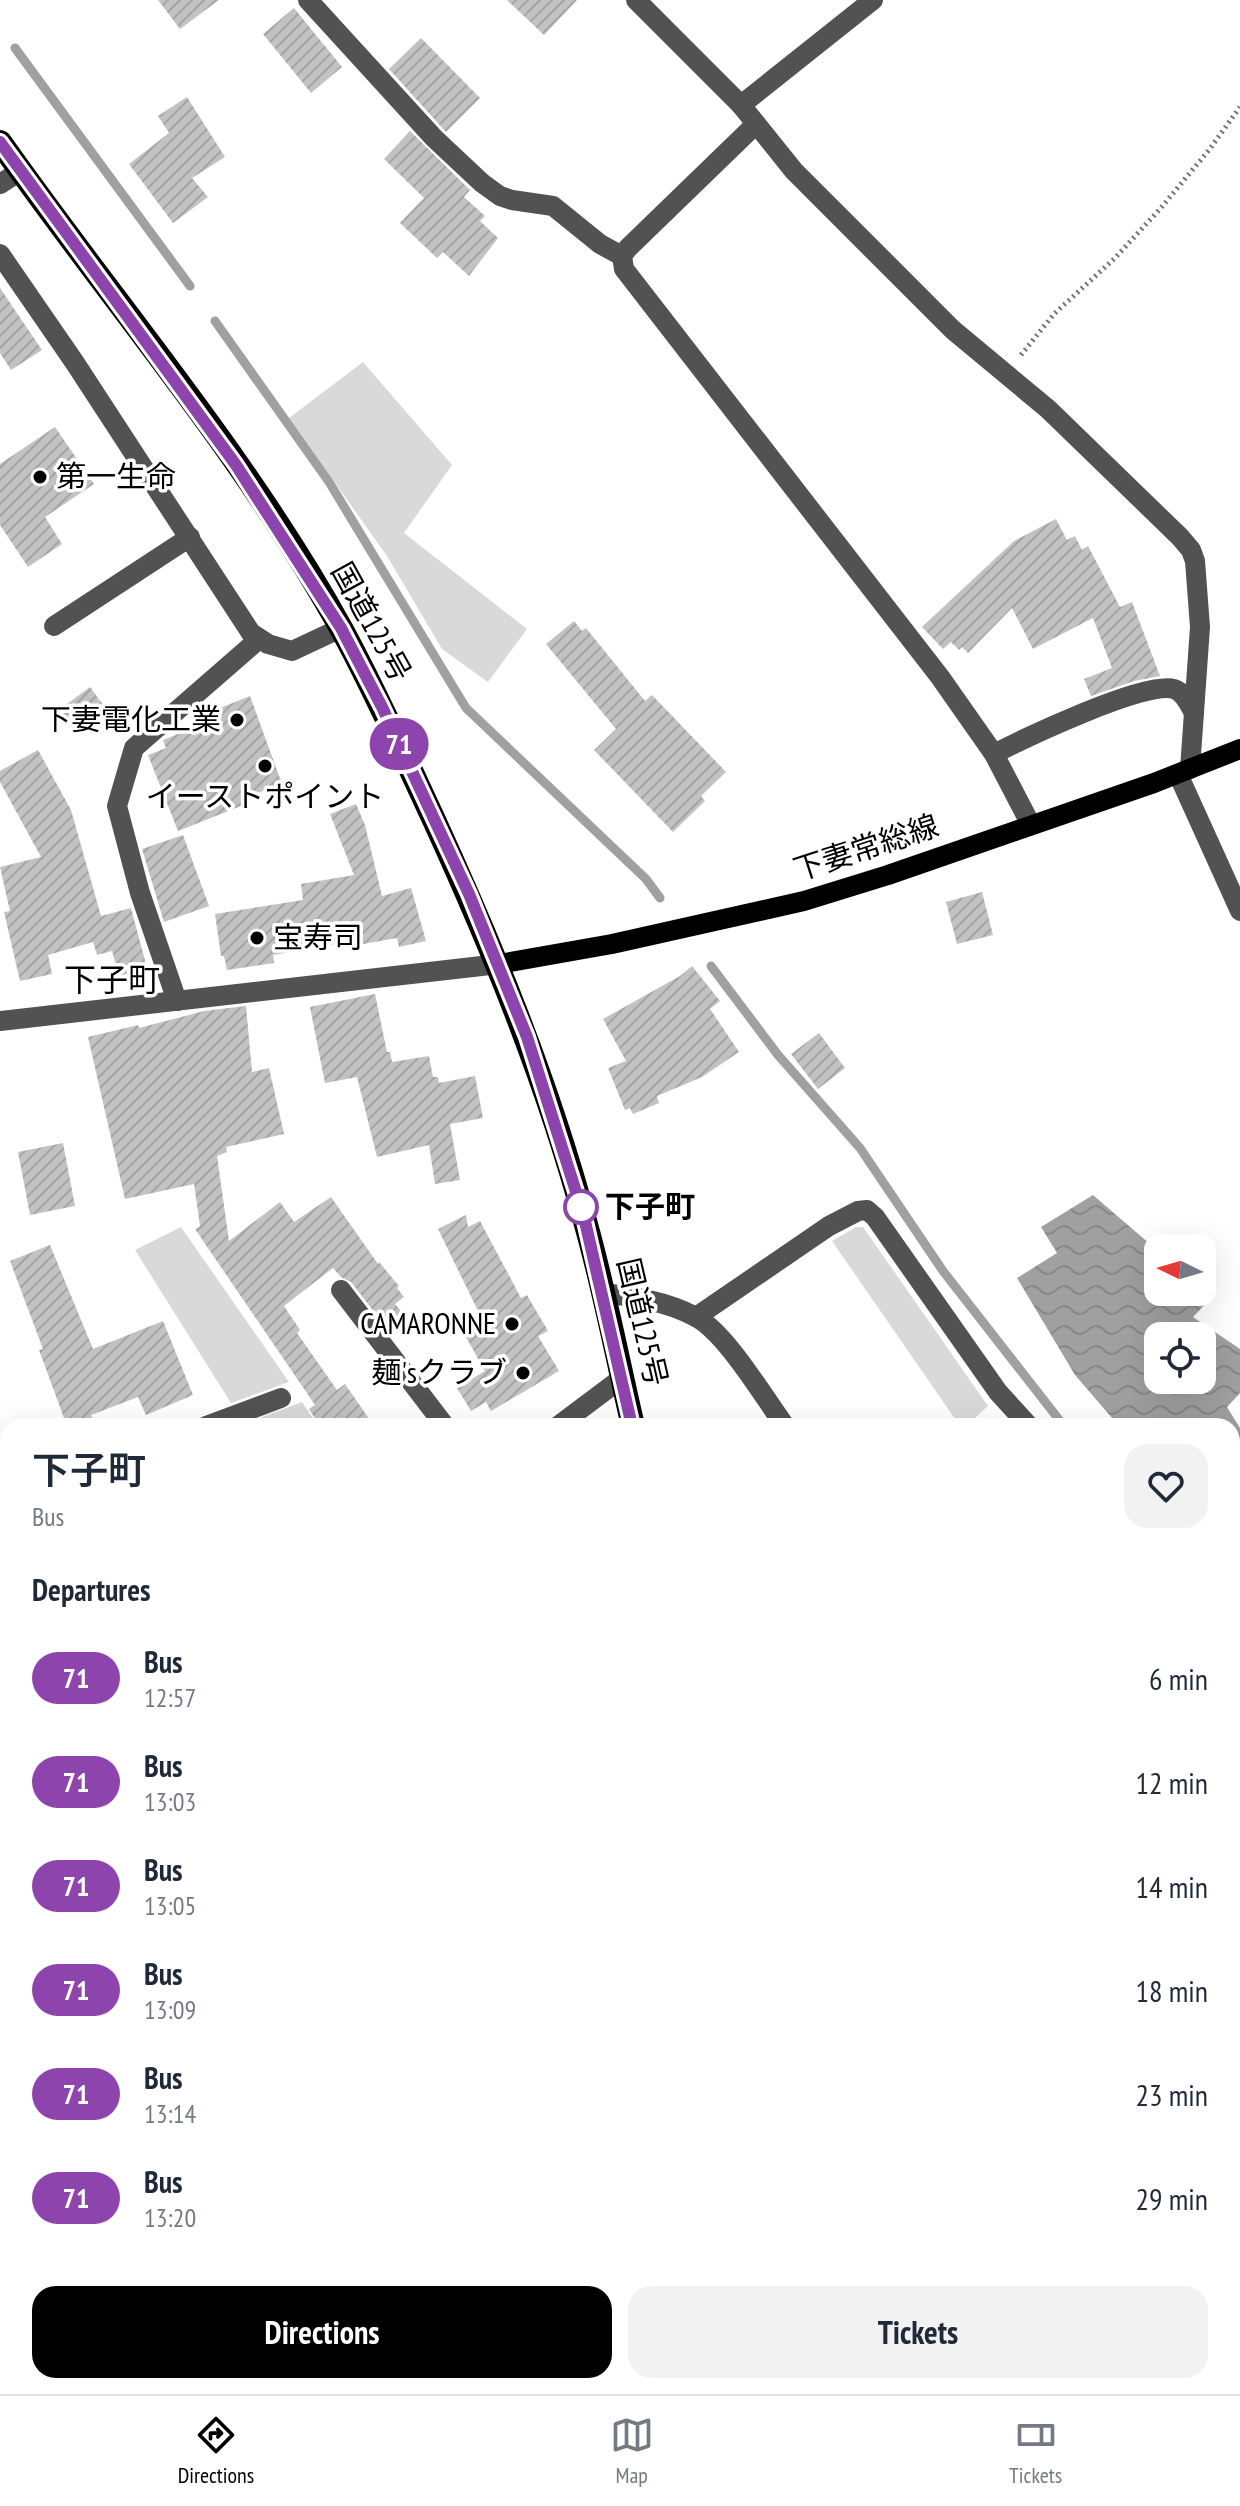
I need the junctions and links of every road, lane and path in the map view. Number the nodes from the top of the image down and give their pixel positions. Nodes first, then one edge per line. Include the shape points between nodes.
1 (308, 0) edge
2 (636, 0) edge
3 (873, 0) edge
4 (741, 105) junction
5 (1240, 107) edge
6 (756, 124) junction
7 (0, 142) edge
8 (10, 178) edge
9 (0, 254) edge
10 (622, 256) junction
11 (1005, 374) junction
12 (190, 537) junction
13 (54, 626) dead end
14 (341, 628) junction
15 (259, 639) junction
16 (1194, 713) junction
17 (1240, 749) edge
18 (994, 754) junction
19 (1184, 771) junction
20 (1031, 825) junction
21 (1240, 911) edge
22 (499, 964) junction
23 (177, 1001) junction
24 (0, 1021) edge
25 (341, 1290) dead end
26 (604, 1293) junction
27 (696, 1317) junction
28 (622, 1378) junction
29 (281, 1398) dead end
30 (227, 1418) edge
31 (439, 1418) edge
32 (569, 1418) edge
33 (631, 1418) edge
34 (779, 1418) edge
35 (1022, 1418) edge

1 - 10 street via 482,183 512,200 553,206
2 - 4 street
3 - 4 street
4 - 6 street
5 - 11 path via 1160,209 1054,314
6 - 10 street
6 - 11 street via 857,235
7 - 8 highway, 国道125号
8 - 14 highway, 国道125号 via 220,442
9 - 12 street
10 - 18 street via 630,279 882,600
11 - 16 street via 1048,409 1191,550 1200,627
12 - 13 street
12 - 15 street
14 - 15 street via 292,651
14 - 22 highway, 国道125号
15 - 23 street via 134,748 117,806
16 - 18 street via 1180,692 1162,688 1047,727
16 - 19 street
17 - 19 main road, 下妻常総線
18 - 20 street
19 - 20 main road, 下妻常総線
19 - 21 street
20 - 22 main road, 下妻常総線 via 804,901
22 - 23 street
22 - 26 highway, 国道125号 via 562,1145
23 - 24 street
25 - 31 street
26 - 27 street via 652,1299
26 - 28 highway, 国道125号
27 - 34 street via 720,1336
27 - 35 street via 829,1226 867,1210
28 - 32 street
28 - 33 highway, 国道125号
29 - 30 street

